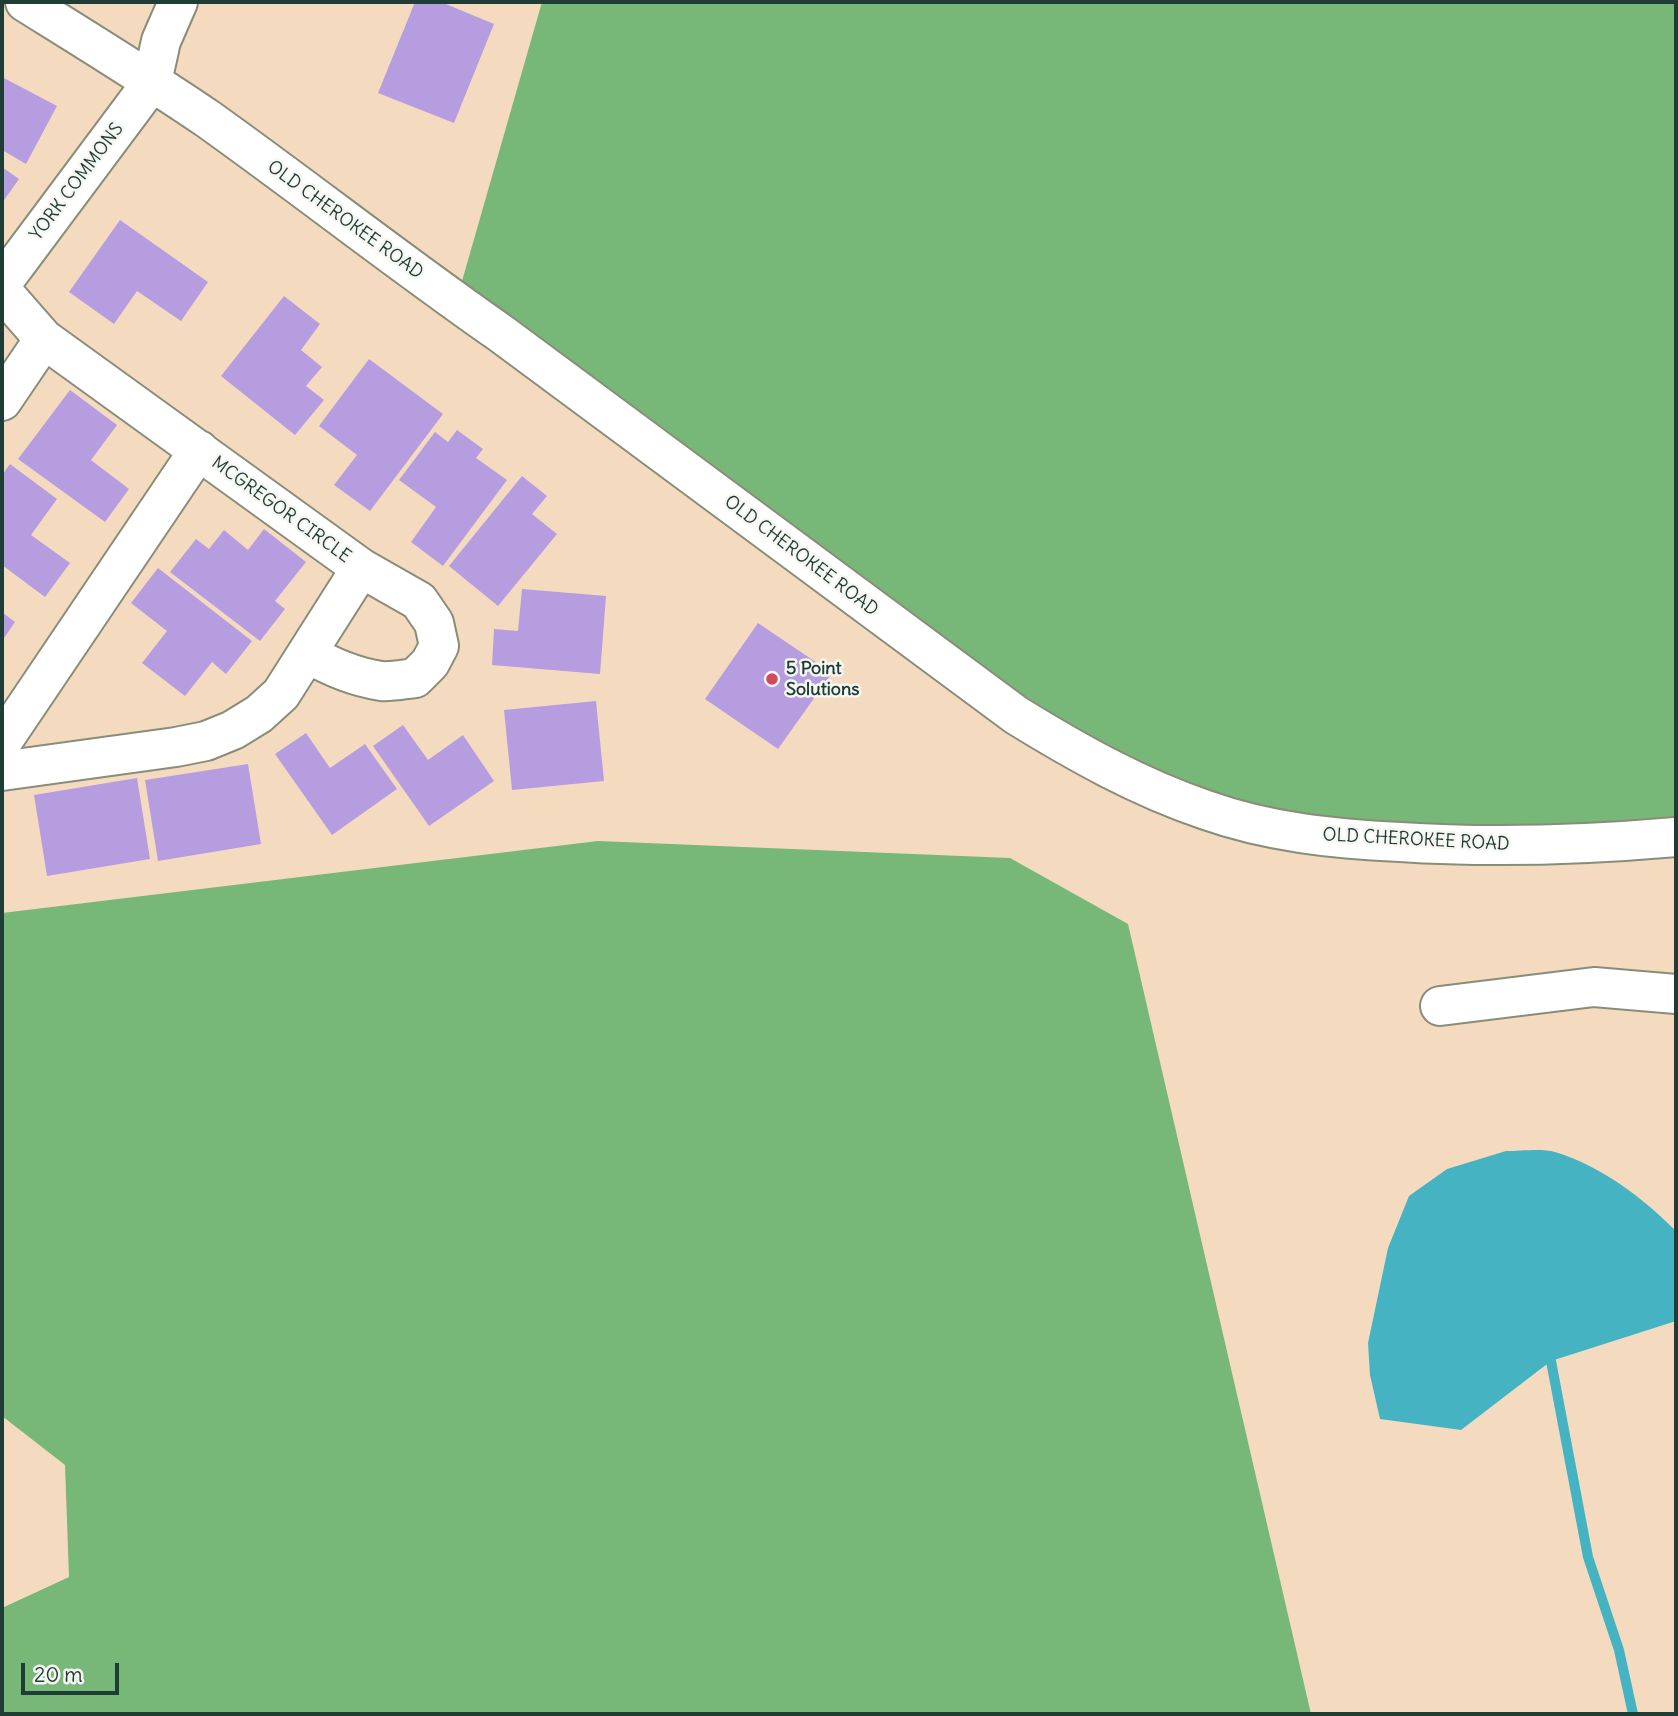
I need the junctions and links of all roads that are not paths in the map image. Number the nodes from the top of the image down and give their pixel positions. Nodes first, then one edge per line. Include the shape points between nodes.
1 (25, 2) edge
2 (178, 2) edge
3 (152, 82) junction
4 (2, 283) edge
5 (2, 291) edge
6 (44, 339) junction
7 (2, 401) edge
8 (199, 450) junction
9 (361, 568) junction
10 (307, 653) junction
11 (2, 742) edge
12 (2, 771) edge
13 (1676, 837) edge
14 (1676, 994) edge
15 (1440, 1006) dead end

1 - 3 street, OLD CHEROKEE ROAD
2 - 3 street via 161,41
3 - 4 street, YORK COMMONS
3 - 13 street, OLD CHEROKEE ROAD via 499,331 1016,715 1147,788 1270,828 1342,839 1556,845
5 - 6 street
6 - 7 street
6 - 8 street, MCGREGOR CIRCLE
8 - 9 street, MCGREGOR CIRCLE
8 - 11 street
9 - 10 street, MCGREGOR CIRCLE
9 - 10 street via 419,601 434,623 439,646 430,663 415,678 383,681 350,673
10 - 12 street, MCGREGOR CIRCLE via 281,694 259,714 206,741
14 - 15 street via 1594,987

